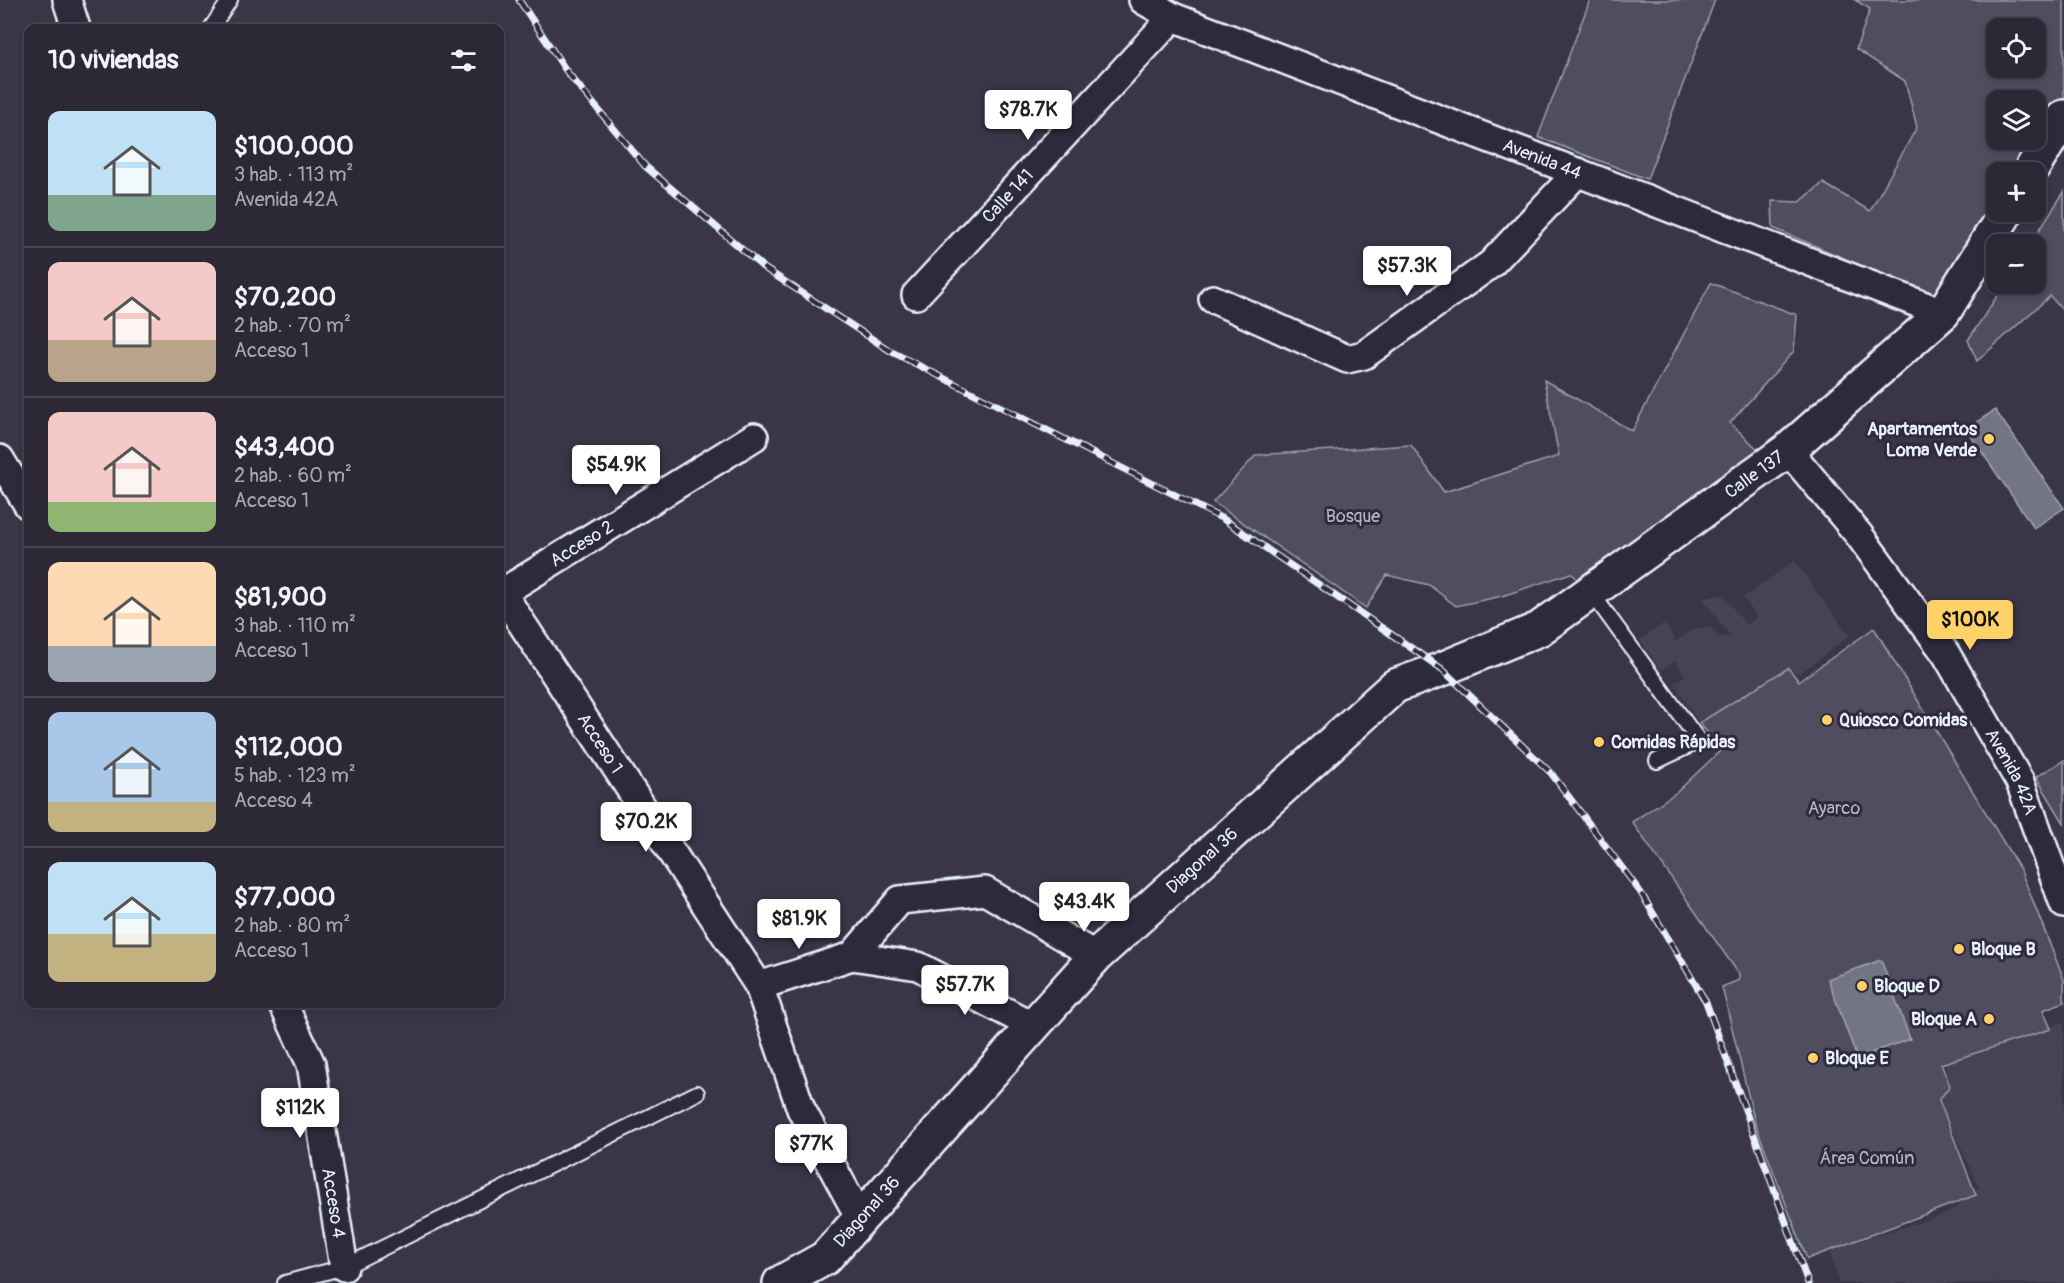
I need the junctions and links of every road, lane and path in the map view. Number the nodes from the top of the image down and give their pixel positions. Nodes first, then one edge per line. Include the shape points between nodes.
1 (67, 0) edge
2 (230, 0) edge
3 (1143, 0) edge
4 (1173, 17) junction
5 (75, 24) edge
6 (214, 24) edge
7 (2064, 117) edge
8 (2036, 162) edge
9 (1578, 172) junction
10 (2000, 222) edge
11 (916, 295) dead end
12 (1213, 299) dead end
13 (1944, 313) junction
14 (754, 437) dead end
15 (1788, 450) junction
16 (0, 459) edge
17 (24, 498) edge
18 (504, 590) edge
19 (1590, 592) junction
20 (504, 598) edge
21 (1442, 669) joint
22 (1657, 761) dead end
23 (2064, 904) edge
24 (852, 956) junction
25 (1096, 957) junction
26 (759, 986) junction
27 (285, 1008) edge
28 (1033, 1026) junction
29 (698, 1093) dead end
30 (861, 1220) junction
31 (344, 1267) junction
32 (285, 1283) edge
33 (780, 1283) edge

1 - 5 street
2 - 6 lane
3 - 4 street, Avenida 44
4 - 9 street, Avenida 44
4 - 11 street, Calle 141
7 - 8 street
9 - 12 street via 1491,264 1364,355 1347,359
9 - 13 street, Avenida 44
10 - 13 street, Calle 137
13 - 15 street, Calle 137
14 - 18 street, Acceso 2
15 - 19 street, Calle 137
15 - 23 street, Avenida 42A via 1859,535 1946,654 2020,782
16 - 17 street
19 - 21 street, Calle 137 via 1539,629
19 - 22 lane via 1699,741
20 - 26 street, Acceso 1
21 - 25 street, Diagonal 36 via 1395,686
24 - 25 street via 900,900 985,891
24 - 26 street
24 - 28 street via 918,966
25 - 28 street, Diagonal 36
26 - 30 street, Acceso 1 via 801,1109
27 - 31 street, Acceso 4 via 311,1064
28 - 30 street, Diagonal 36
29 - 31 lane
30 - 33 street, Diagonal 36 via 825,1258
31 - 32 lane

